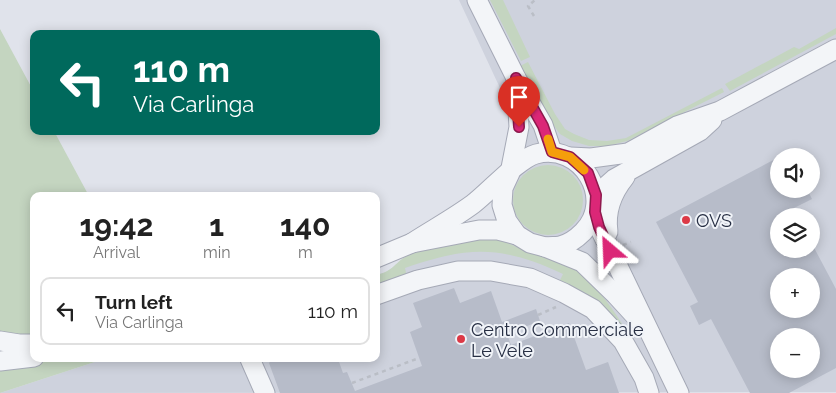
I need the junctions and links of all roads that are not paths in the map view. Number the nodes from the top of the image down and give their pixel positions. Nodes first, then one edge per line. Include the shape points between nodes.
1 (478, 0) edge
2 (836, 49) edge
3 (516, 78) junction
4 (720, 112) junction
5 (552, 152) junction
6 (570, 157) junction
7 (634, 167) junction
8 (510, 173) junction
9 (595, 204) junction
10 (517, 235) junction
11 (407, 245) junction
12 (380, 246) edge
13 (545, 247) junction
14 (610, 251) junction
15 (380, 256) edge
16 (380, 268) edge
17 (380, 294) edge
18 (616, 295) junction
19 (648, 330) junction
20 (0, 340) edge
21 (30, 344) edge
22 (30, 357) edge
23 (0, 361) edge
24 (252, 362) edge
25 (263, 376) edge
26 (656, 391) edge
27 (679, 393) edge

1 - 3 street
2 - 4 street
3 - 5 street via 543,126
3 - 8 street via 519,127
4 - 6 street via 677,126 628,153
4 - 7 street via 700,131
5 - 6 street
5 - 8 street via 536,154 522,161
6 - 9 street via 588,173
7 - 9 street via 614,178
7 - 14 street via 610,202 606,220
8 - 10 street via 503,188 502,205 507,221
8 - 11 street via 473,204
9 - 13 street via 588,227 576,239 561,246
9 - 14 street via 599,227
10 - 11 street via 479,230
10 - 13 street
11 - 12 street
11 - 15 street
11 - 16 street via 398,258
13 - 18 street via 582,262
14 - 19 street
17 - 26 street via 418,280 458,271 491,271 530,278 593,309 623,341 644,378
18 - 19 street
18 - 26 street via 656,372
19 - 27 street
20 - 21 street
22 - 23 street
24 - 25 street

